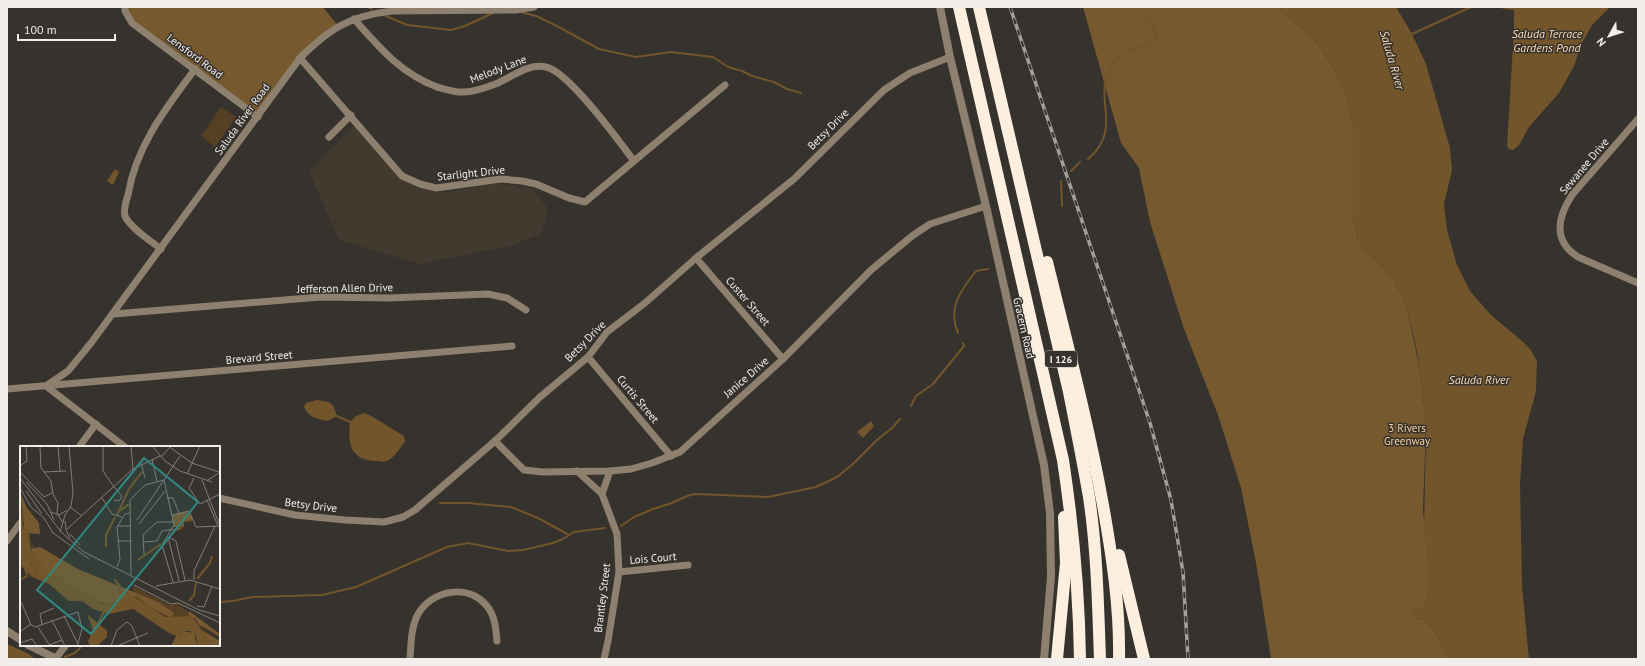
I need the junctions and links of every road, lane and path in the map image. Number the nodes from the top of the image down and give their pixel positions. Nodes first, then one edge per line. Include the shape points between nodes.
1 (125, 7) edge
2 (534, 7) edge
3 (940, 7) edge
4 (959, 7) edge
5 (979, 7) edge
6 (451, 8) edge
7 (354, 18) junction
8 (950, 57) junction
9 (300, 58) junction
10 (992, 64) junction
11 (195, 69) junction
12 (725, 85) dead end
13 (258, 116) junction
14 (351, 116) junction
15 (1638, 120) edge
16 (329, 137) dead end
17 (634, 161) junction
18 (986, 206) junction
19 (161, 249) junction
20 (696, 258) junction
21 (1638, 283) edge
22 (526, 310) dead end
23 (114, 314) junction
24 (512, 346) dead end
25 (588, 357) junction
26 (783, 359) junction
27 (46, 386) junction
28 (7, 389) edge
29 (96, 424) junction
30 (495, 441) junction
31 (79, 446) edge
32 (124, 446) edge
33 (1094, 452) junction
34 (671, 456) junction
35 (1063, 460) junction
36 (577, 471) junction
37 (610, 471) junction
38 (602, 494) junction
39 (220, 498) edge
40 (20, 523) edge
41 (7, 541) edge
42 (688, 566) dead end
43 (619, 572) junction
44 (7, 631) edge
45 (20, 639) edge
46 (497, 641) dead end
47 (30, 646) edge
48 (65, 646) edge
49 (56, 659) edge
50 (410, 659) edge
51 (604, 659) edge
52 (1044, 659) edge
53 (1057, 659) edge
54 (1080, 659) edge
55 (1100, 659) edge
56 (1119, 659) edge
57 (1144, 659) edge

1 - 11 street, Lensford Road via 132,23
2 - 6 street, Saluda River Road via 516,10
3 - 8 street, Gracern Road
4 - 35 highway, I 126
5 - 10 highway, I 126
6 - 7 street, Saluda River Road via 392,11
7 - 9 street, Saluda River Road via 324,36
7 - 17 street, Melody Lane via 383,52 403,69 423,82 445,89 462,93 474,92 519,71 532,67 546,67 566,78
8 - 18 street, Gracern Road
8 - 20 street, Betsy Drive via 910,73 884,90 794,178
9 - 13 street, Saluda River Road
9 - 14 street, Starlight Drive
10 - 33 highway via 1029,192
10 - 55 highway, I 126 via 1069,392 1089,498 1098,593
11 - 13 street, Lensford Road
11 - 19 street via 149,135 137,160 124,206 128,220
12 - 17 street, Starlight Drive
13 - 19 street, Saluda River Road
14 - 16 street
14 - 17 street, Starlight Drive via 402,176 436,188 501,179 536,184 586,202
15 - 21 street, Sewanee Drive via 1572,196 1560,220 1563,243 1570,252
18 - 26 street, Janice Drive via 930,224 912,236 871,270
18 - 52 street, Gracern Road via 1047,484 1051,577
19 - 23 street, Saluda River Road
20 - 25 street, Betsy Drive via 607,332
20 - 26 street, Custer Street
22 - 23 street, Jefferson Allen Drive via 507,298 488,294 389,298 321,297
23 - 27 street, Saluda River Road via 68,371
24 - 27 street, Brevard Street
25 - 30 street, Betsy Drive via 540,397
25 - 34 street, Curtis Street
26 - 34 street, Janice Drive via 680,452
27 - 28 street, Brevard Street
27 - 29 street
29 - 31 street
29 - 32 street
30 - 36 street, Janice Drive via 524,470
30 - 39 street, Betsy Drive via 415,510 403,517 384,522 295,515
33 - 56 highway via 1116,582
33 - 57 highway
34 - 37 street, Janice Drive via 631,470
35 - 53 highway via 1066,563
35 - 54 highway, I 126 via 1075,548
36 - 37 street, Janice Drive
36 - 38 street, Brantley Street
37 - 38 street
38 - 43 street, Brantley Street via 617,534
40 - 41 street
42 - 43 street, Lois Court
43 - 51 street, Brantley Street
44 - 45 street
46 - 50 street via 493,616 487,606 468,594 447,593 425,605 419,613 414,623
47 - 49 street
48 - 49 street

